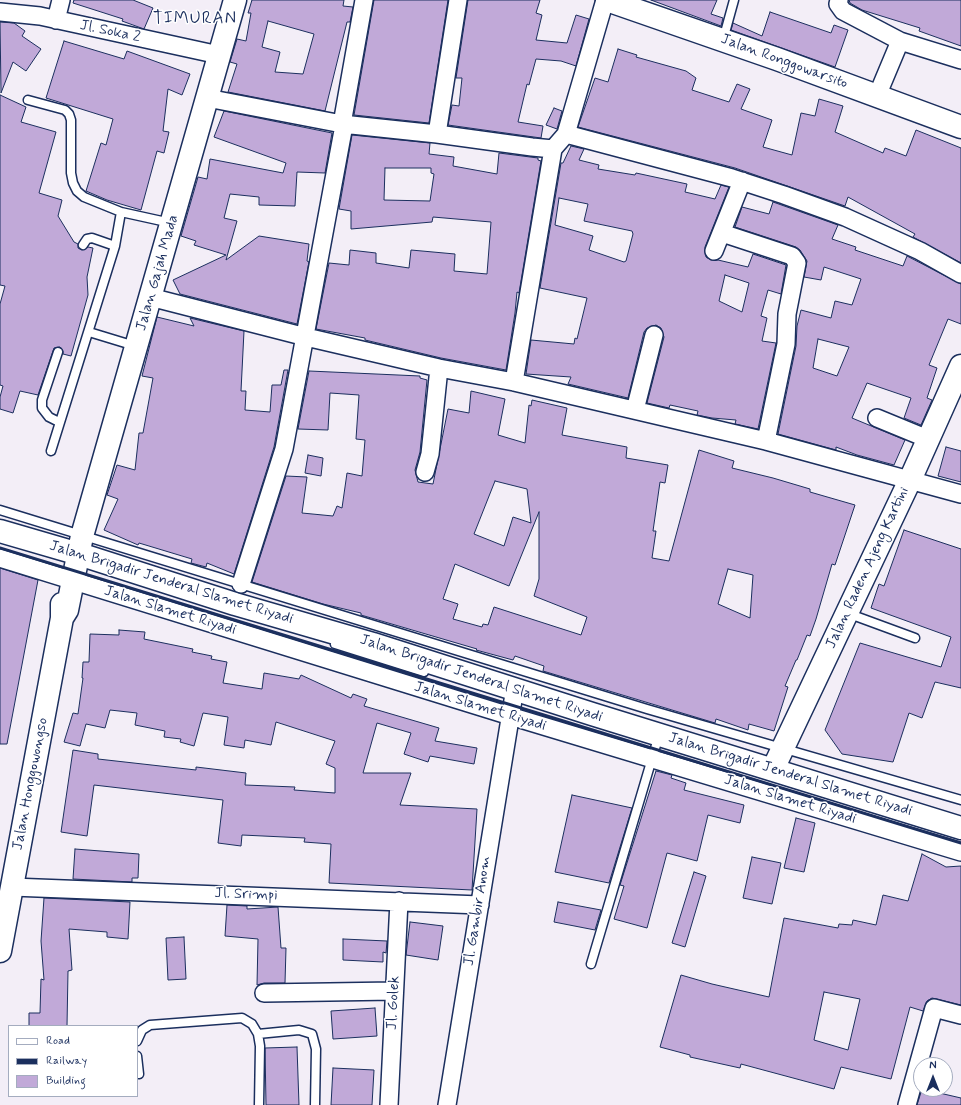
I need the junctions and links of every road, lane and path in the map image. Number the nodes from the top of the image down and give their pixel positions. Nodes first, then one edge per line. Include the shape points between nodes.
1 (61, 0) edge
2 (235, 0) edge
3 (364, 0) edge
4 (458, 0) edge
5 (606, 0) edge
6 (734, 0) edge
7 (840, 0) edge
8 (0, 12) edge
9 (56, 20) junction
10 (723, 40) junction
11 (900, 41) junction
12 (219, 55) junction
13 (961, 60) edge
14 (877, 96) junction
15 (207, 98) junction
16 (28, 100) dead end
17 (343, 124) junction
18 (961, 127) edge
19 (437, 134) junction
20 (566, 134) junction
21 (553, 149) junction
22 (742, 181) junction
23 (121, 212) junction
24 (172, 223) junction
25 (722, 233) junction
26 (83, 246) dead end
27 (115, 246) junction
28 (714, 251) dead end
29 (961, 274) edge
30 (150, 297) junction
31 (89, 332) junction
32 (654, 335) dead end
33 (306, 337) junction
34 (136, 346) junction
35 (58, 352) dead end
36 (961, 366) edge
37 (439, 368) junction
38 (514, 382) junction
39 (635, 410) junction
40 (877, 418) dead end
41 (60, 422) junction
42 (928, 439) junction
43 (766, 441) junction
44 (51, 451) dead end
45 (425, 472) dead end
46 (910, 480) junction
47 (961, 494) edge
48 (0, 510) edge
49 (0, 531) edge
50 (0, 558) edge
51 (76, 560) junction
52 (238, 594) junction
53 (847, 613) junction
54 (915, 638) dead end
55 (325, 641) dead end
56 (430, 674) dead end
57 (513, 696) junction
58 (510, 716) junction
59 (654, 744) junction
60 (783, 748) junction
61 (773, 768) junction
62 (961, 800) edge
63 (858, 807) junction
64 (961, 828) edge
65 (961, 836) edge
66 (961, 852) edge
67 (12, 887) junction
68 (399, 901) junction
69 (480, 905) junction
70 (0, 951) edge
71 (592, 964) dead end
72 (394, 991) junction
73 (264, 993) dead end
74 (961, 1015) edge
75 (258, 1034) junction
76 (138, 1039) edge
77 (259, 1105) edge
78 (315, 1105) edge
79 (389, 1105) edge
80 (447, 1105) edge
81 (907, 1105) edge

1 - 9 street
2 - 12 main road, Jalan Gajah Mada
3 - 17 street
4 - 19 street
5 - 10 main road, Jalan Ronggowarsito
5 - 20 street
6 - 10 lane
7 - 11 street via 838,4 843,11
8 - 9 street, Jl. Soka 2
9 - 12 street, Jl. Soka 2
10 - 14 main road, Jalan Ronggowarsito
11 - 13 street
11 - 14 street
12 - 15 main road, Jalan Gajah Mada
14 - 18 main road, Jalan Ronggowarsito
15 - 17 street
15 - 24 main road, Jalan Gajah Mada
16 - 23 lane via 65,110 69,114 72,120 73,183 77,191 84,197
17 - 19 street
17 - 33 street
19 - 21 street
20 - 21 street
20 - 22 street
21 - 38 street
22 - 25 street
22 - 29 street via 845,218 920,251
23 - 24 lane
23 - 27 lane
24 - 30 main road, Jalan Gajah Mada
25 - 28 street
25 - 43 street via 792,256 797,263 787,314 786,344
26 - 27 lane via 87,239 92,238
27 - 31 lane
30 - 33 street
30 - 34 main road, Jalan Gajah Mada
31 - 34 lane
31 - 41 lane
32 - 39 street
33 - 37 street
33 - 52 street via 284,449
34 - 51 main road, Jalan Gajah Mada
35 - 41 lane via 42,400 42,408 49,417
36 - 42 main road, Jalan Raden Ajeng Kartini via 951,394
37 - 38 street
37 - 45 street via 430,454
38 - 39 street
39 - 43 street
40 - 42 street
41 - 44 lane
42 - 46 main road, Jalan Raden Ajeng Kartini
43 - 46 street
46 - 47 street
46 - 53 main road, Jalan Raden Ajeng Kartini
48 - 51 lane
49 - 51 main road, Jalan Brigadir Jenderal Slamet Riyadi
50 - 51 street, Jalan Slamet Riyadi
51 - 52 main road, Jalan Brigadir Jenderal Slamet Riyadi
51 - 58 street, Jalan Slamet Riyadi
51 - 67 main road, Jalan Honggowongso via 67,610 62,618
52 - 57 main road, Jalan Brigadir Jenderal Slamet Riyadi
52 - 60 lane
53 - 54 lane
53 - 60 main road, Jalan Raden Ajeng Kartini
55 - 56 lane
57 - 58 street, Jl. Gambir Anom
57 - 59 main road, Jalan Brigadir Jenderal Slamet Riyadi
58 - 59 street, Jalan Slamet Riyadi
58 - 69 street, Jl. Gambir Anom
59 - 61 main road, Jalan Brigadir Jenderal Slamet Riyadi
59 - 63 street, Jalan Slamet Riyadi
59 - 71 lane
60 - 61 main road, Jalan Raden Ajeng Kartini
60 - 62 lane
61 - 63 main road, Jalan Brigadir Jenderal Slamet Riyadi
63 - 64 main road, Jalan Brigadir Jenderal Slamet Riyadi
63 - 65 lane
63 - 66 street, Jalan Slamet Riyadi
67 - 68 street, Jl. Srimpi
67 - 70 main road, Jalan Honggowongso
68 - 69 street, Jl. Srimpi
68 - 72 street, Jl. Golek
69 - 80 street, Jl. Gambir Anom
72 - 73 street
72 - 79 street, Jl. Golek
74 - 81 street via 934,1008
75 - 76 lane via 252,1024 242,1018 150,1025 142,1030
75 - 77 lane
75 - 78 lane via 300,1030 312,1034 316,1049

